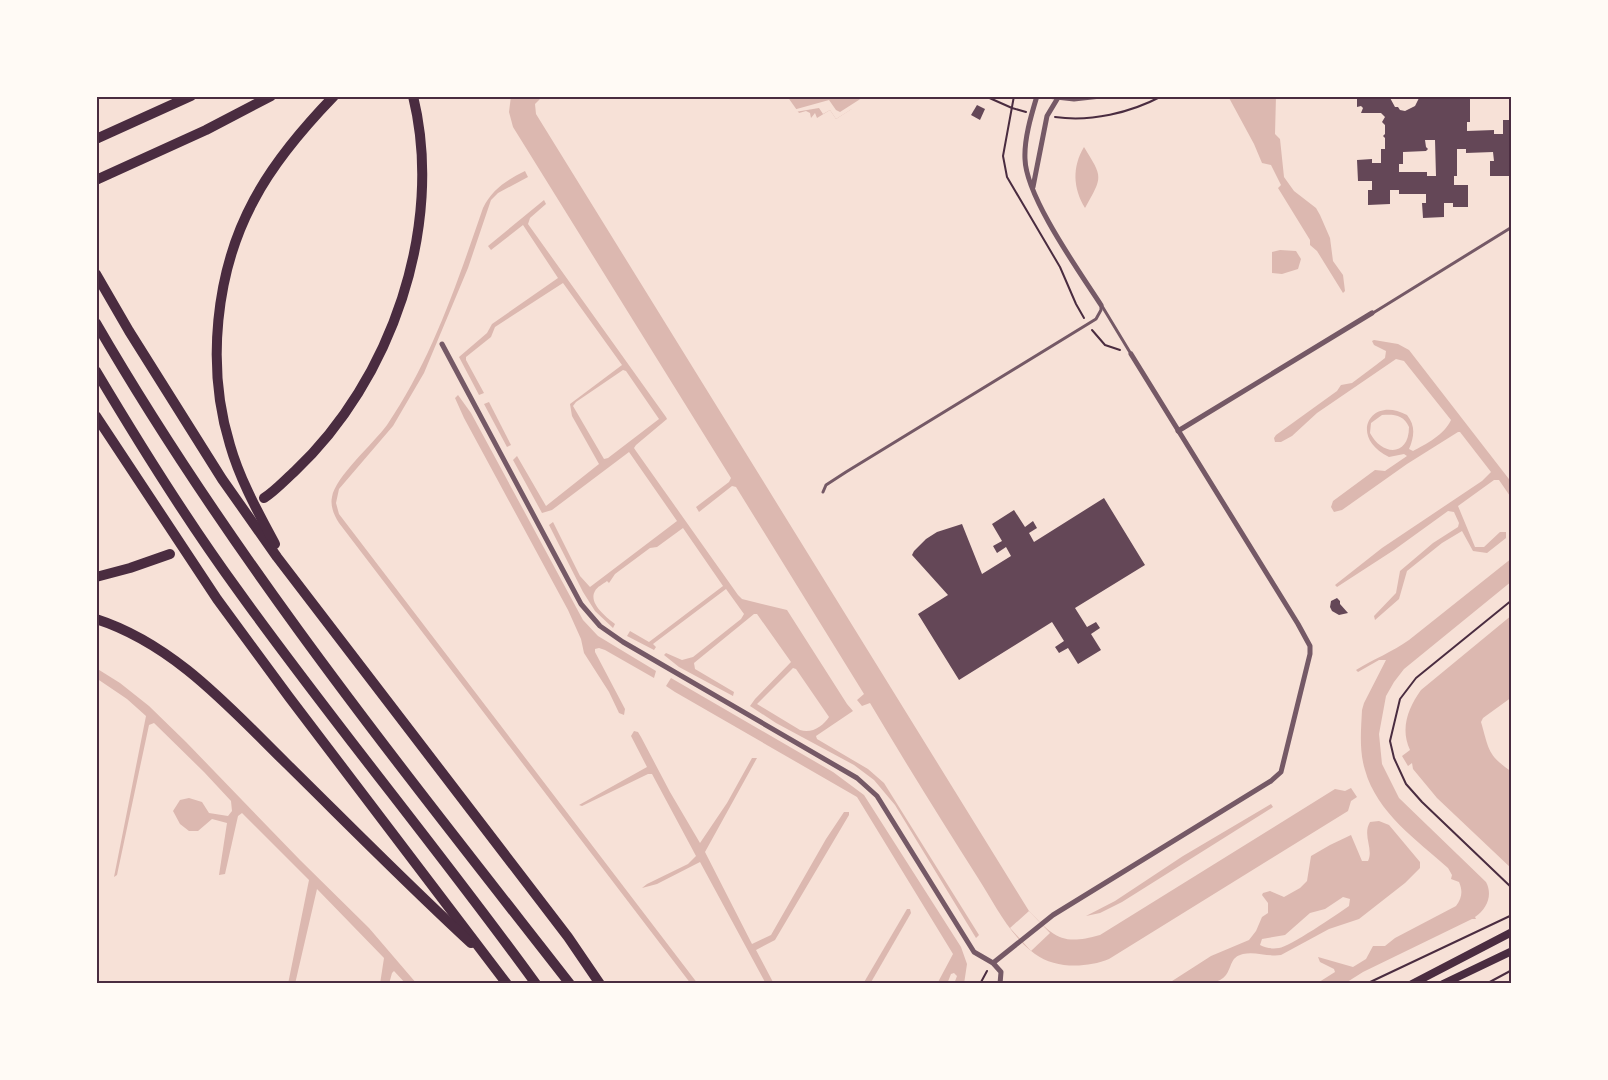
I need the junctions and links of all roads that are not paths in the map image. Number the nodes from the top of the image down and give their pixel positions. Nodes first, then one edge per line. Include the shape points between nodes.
1 (191, 96) edge
2 (271, 96) edge
3 (334, 96) edge
4 (413, 96) edge
5 (1037, 96) edge
6 (1110, 96) edge
7 (1057, 97) edge
8 (96, 139) edge
9 (96, 180) edge
10 (1033, 189) junction
11 (1512, 227) edge
12 (96, 274) edge
13 (1101, 305) junction
14 (1372, 314) joint
15 (96, 323) edge
16 (442, 344) dead end
17 (1131, 354) joint
18 (96, 371) edge
19 (96, 416) edge
20 (1178, 431) junction
21 (823, 492) dead end
22 (264, 498) dead end
23 (170, 554) dead end
24 (291, 574) junction
25 (96, 577) edge
26 (96, 619) edge
27 (1512, 932) edge
28 (1512, 951) edge
29 (491, 961) junction
30 (993, 963) junction
31 (507, 984) edge
32 (536, 984) edge
33 (570, 984) edge
34 (600, 984) edge
35 (1000, 984) edge
36 (1412, 984) edge
37 (1443, 984) edge

1 - 8 highway
2 - 9 highway
3 - 24 highway via 308,123 253,201 232,254 219,314 219,384 229,444 248,493
4 - 22 highway via 421,158 419,221 413,260 397,315 367,379 334,428 309,458
5 - 7 lane
5 - 10 street via 1025,159
6 - 7 lane via 1074,100
7 - 10 street via 1047,116
10 - 13 street
11 - 14 lane
12 - 24 highway via 222,479
13 - 17 lane
13 - 21 lane via 1096,318 846,472 826,485
14 - 20 street
15 - 33 highway via 161,432 257,573 389,753
16 - 30 street via 581,604 600,626 871,788 974,952
17 - 20 street
18 - 32 highway via 235,587
19 - 29 highway via 217,599
20 - 30 street via 1310,646 1285,761 1281,772 1270,781 1041,924
23 - 25 highway
24 - 34 highway
26 - 29 highway via 157,646 210,689
27 - 36 main road
28 - 37 main road
29 - 31 highway
30 - 35 street via 1001,972

